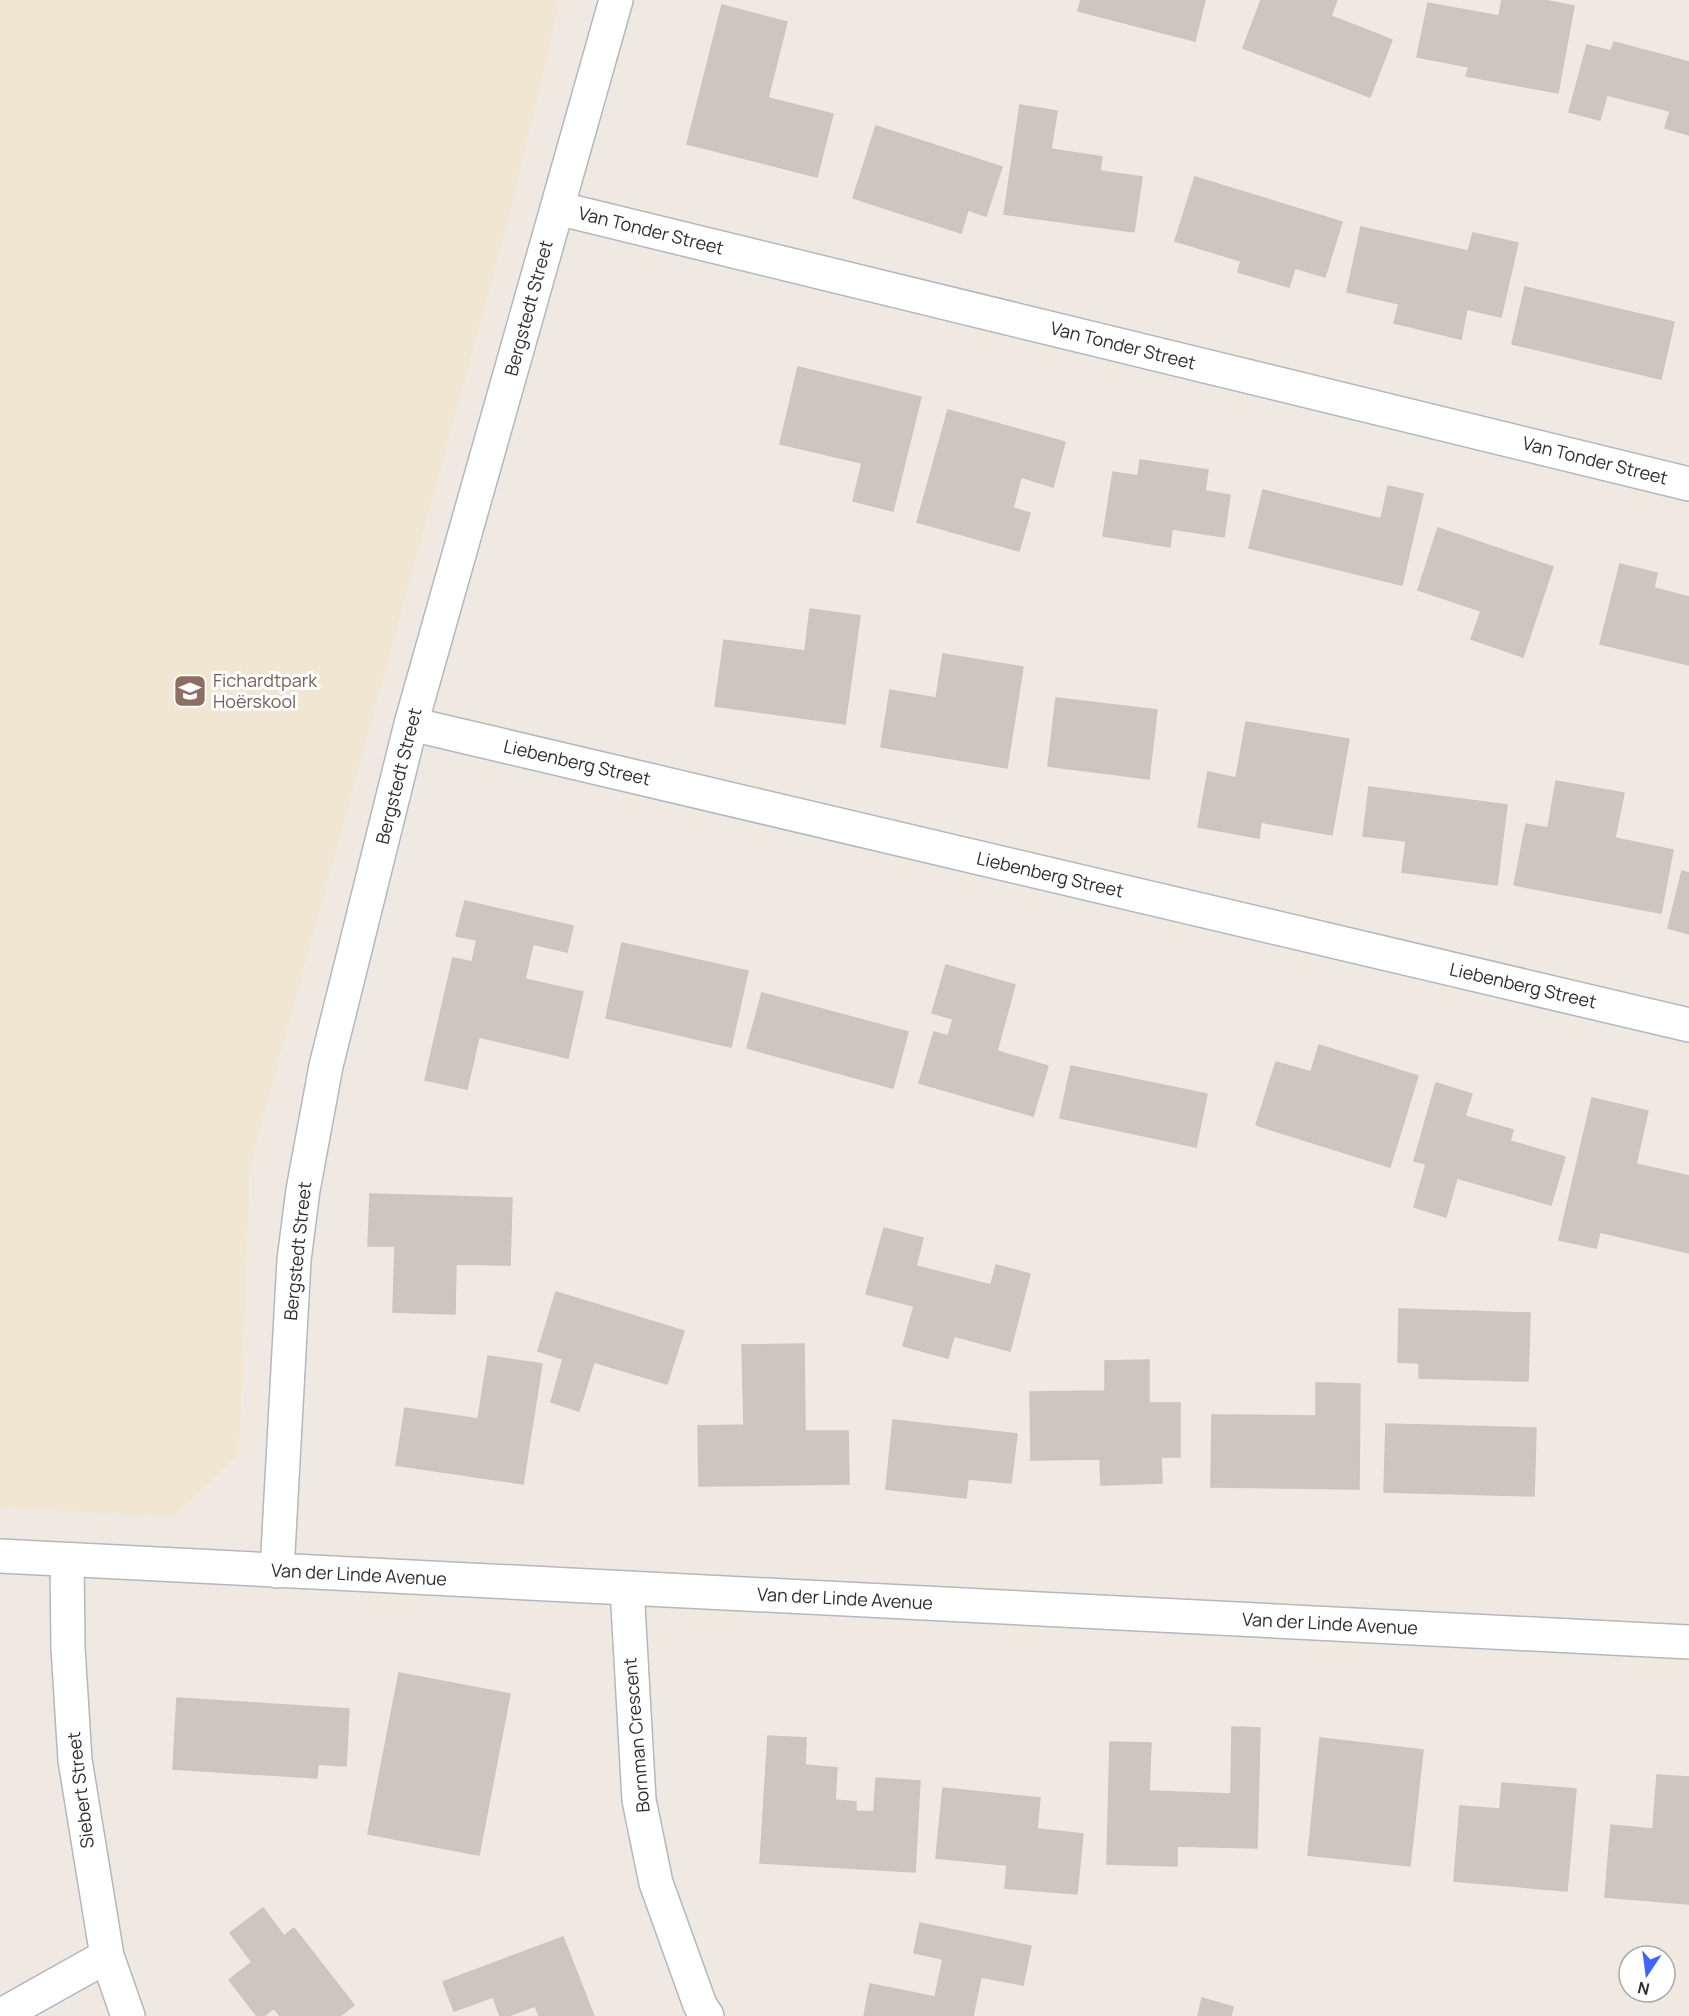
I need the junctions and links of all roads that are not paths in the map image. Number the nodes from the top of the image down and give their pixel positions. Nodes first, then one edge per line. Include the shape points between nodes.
1 (616, 0) edge
2 (557, 208) junction
3 (1689, 484) edge
4 (411, 724) junction
5 (1689, 1025) edge
6 (0, 1556) edge
7 (68, 1560) junction
8 (278, 1571) junction
9 (627, 1588) junction
10 (1689, 1642) edge
11 (107, 1956) junction
12 (0, 2016) edge
13 (128, 2016) edge
14 (707, 2016) edge

1 - 2 street, Bergstedt Street
2 - 3 street, Van Tonder Street
2 - 4 street, Bergstedt Street
4 - 5 street, Liebenberg Street
4 - 8 street, Bergstedt Street via 326,1066 303,1190 294,1260
6 - 7 street, Van der Linde Avenue
7 - 8 street, Van der Linde Avenue
7 - 11 street, Siebert Street via 68,1648 75,1760
8 - 9 street, Van der Linde Avenue
9 - 10 street, Van der Linde Avenue
9 - 14 street, Bornman Crescent via 639,1800 656,1883
11 - 12 street
11 - 13 street, Siebert Street

